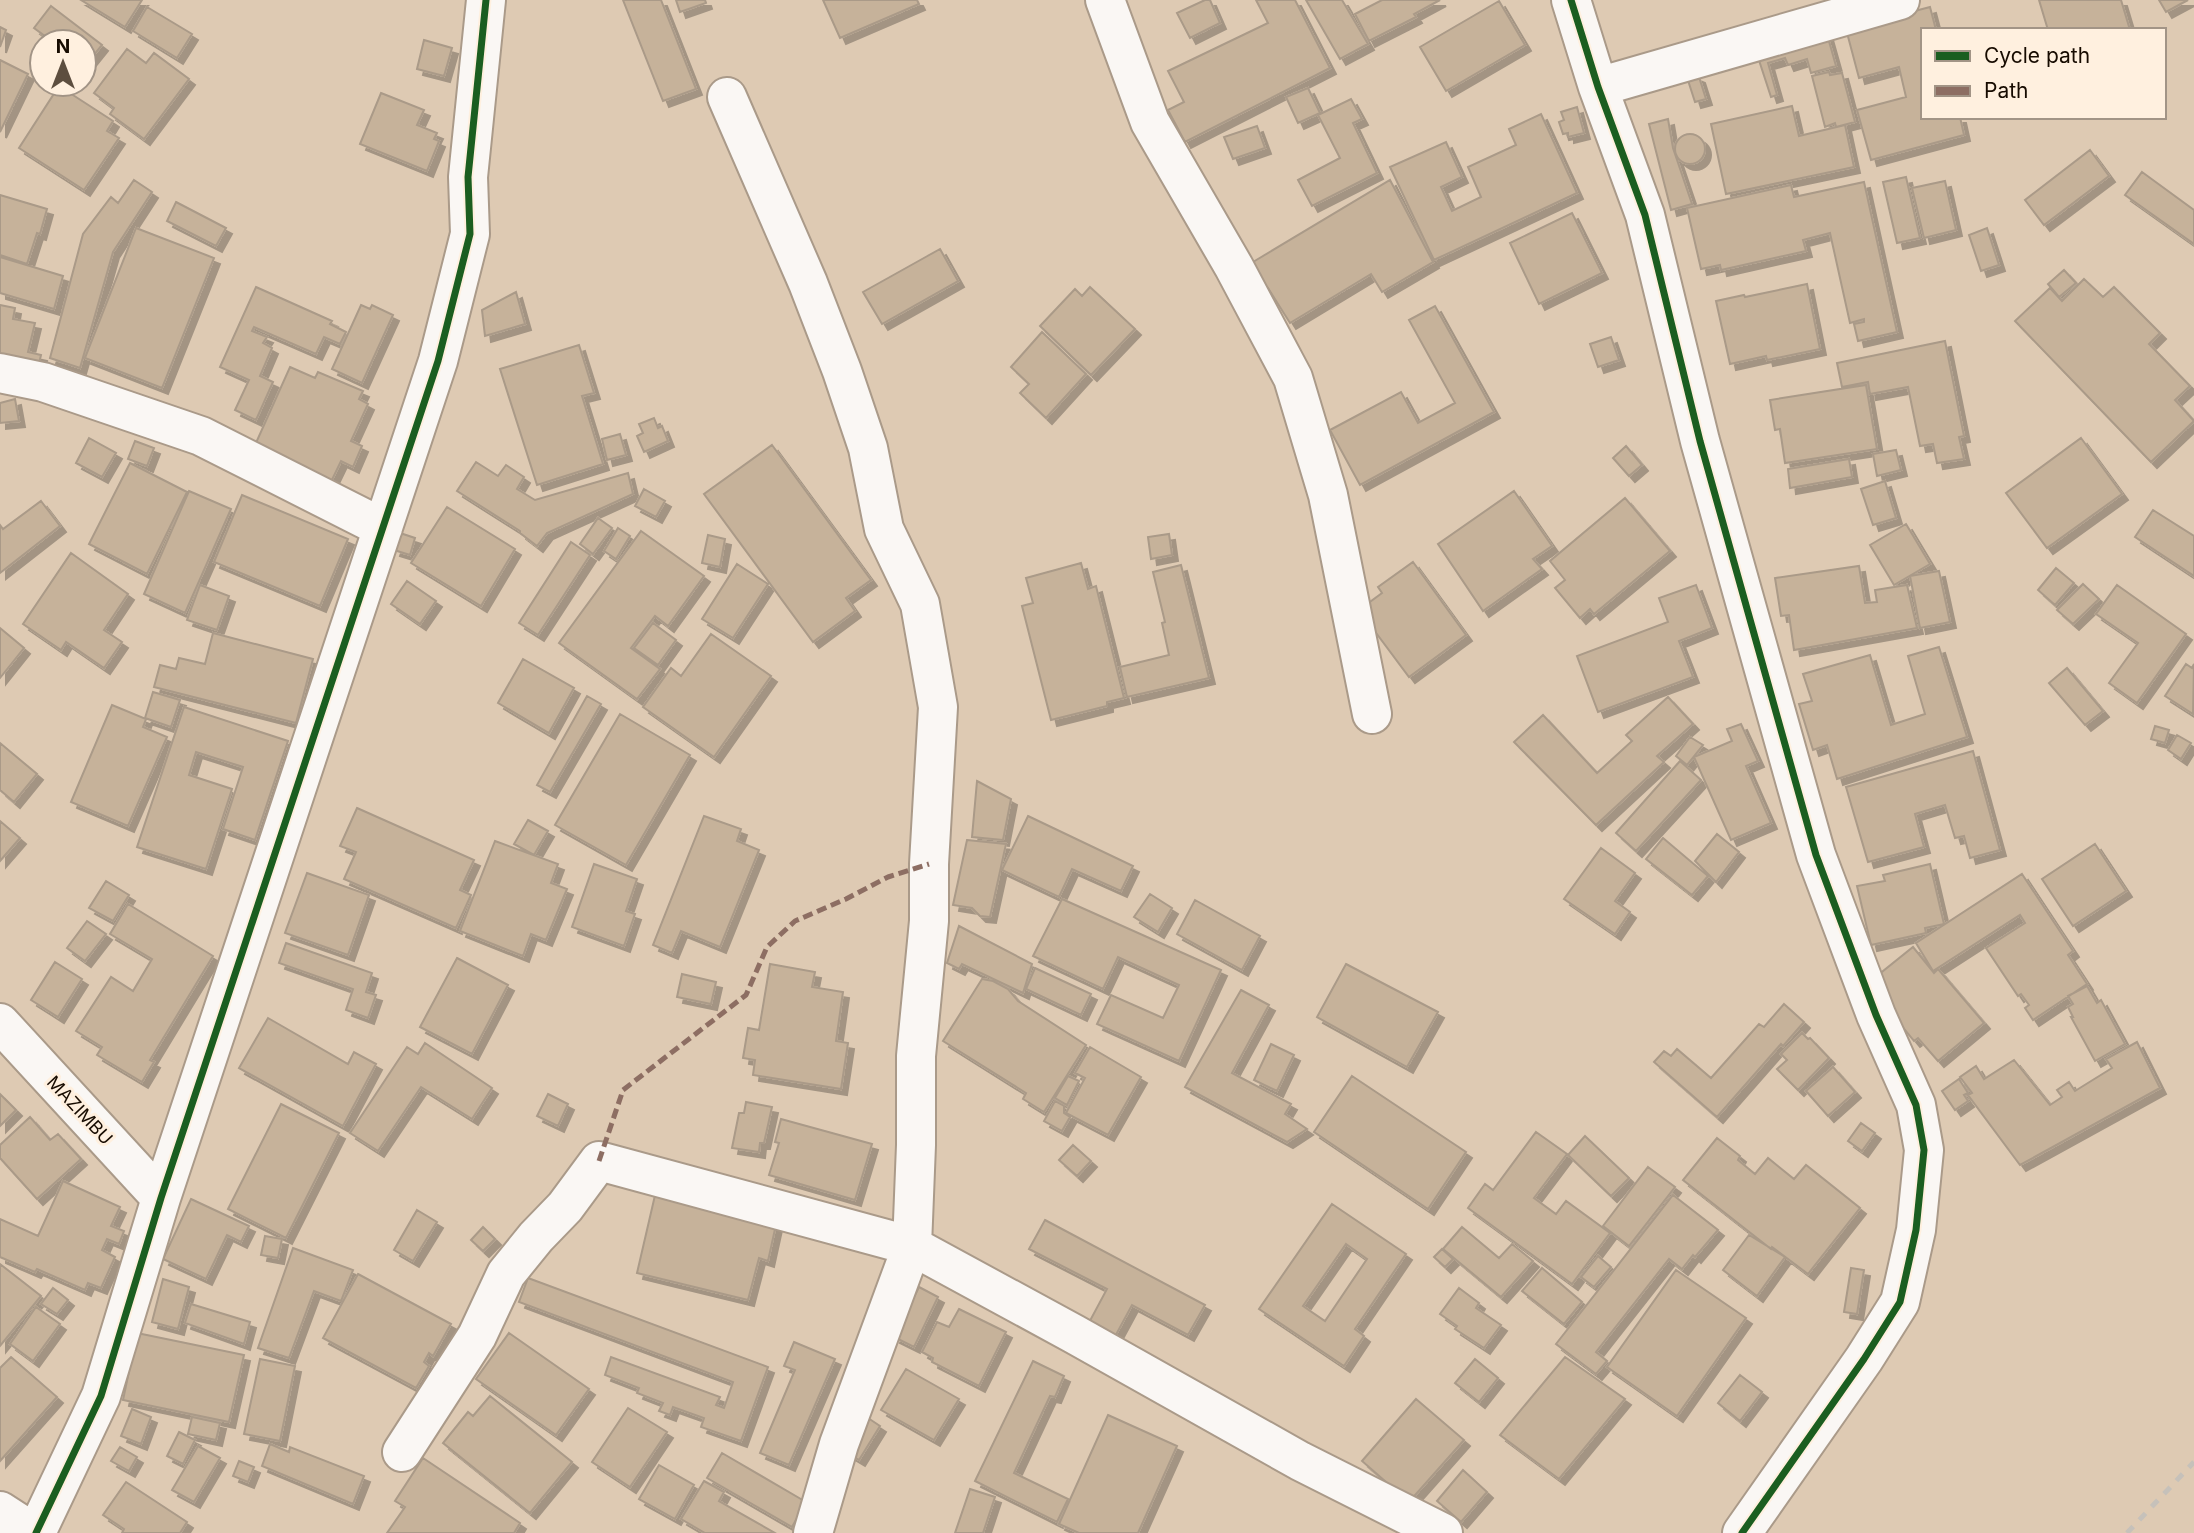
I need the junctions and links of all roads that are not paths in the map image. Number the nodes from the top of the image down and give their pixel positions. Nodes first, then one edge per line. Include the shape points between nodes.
1 (486, 0) edge
2 (1105, 0) edge
3 (1570, 0) edge
4 (1900, 0) edge
5 (1598, 87) junction
6 (727, 97) dead end
7 (0, 373) edge
8 (383, 528) junction
9 (1373, 714) dead end
10 (0, 1023) edge
11 (161, 1198) junction
12 (912, 1246) junction
13 (402, 1452) dead end
14 (0, 1511) edge
15 (35, 1533) edge
16 (813, 1533) edge
17 (1443, 1533) edge
18 (1742, 1533) edge

1 - 8 street via 468,177 470,234 438,361
2 - 9 street via 1150,122 1293,378 1328,495
3 - 5 street
4 - 5 street
5 - 18 street via 1645,215 1700,441 1816,856 1876,1015 1916,1105 1924,1150 1916,1230 1900,1302
6 - 12 street via 842,371 867,448 884,529 920,604 938,708 929,921 915,1056
7 - 8 street via 43,382 201,436
8 - 11 street
10 - 11 street, MAZIMBU
11 - 15 street via 101,1396
12 - 13 street via 599,1161 506,1274 477,1336
12 - 16 street via 839,1444
12 - 17 street via 1300,1461
14 - 15 street

